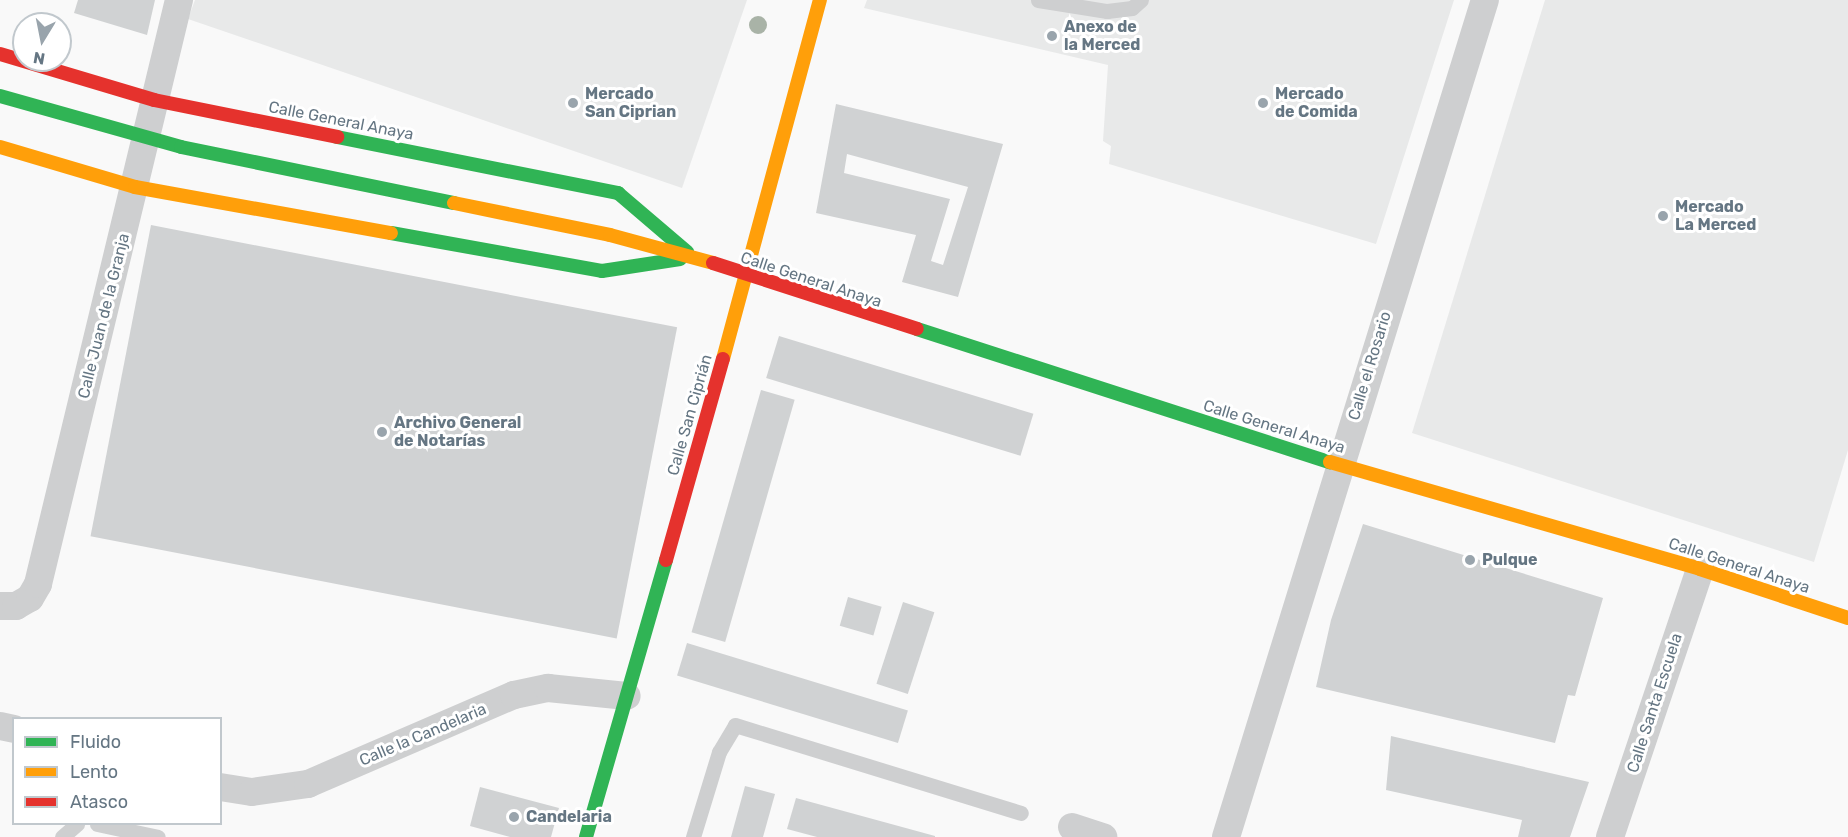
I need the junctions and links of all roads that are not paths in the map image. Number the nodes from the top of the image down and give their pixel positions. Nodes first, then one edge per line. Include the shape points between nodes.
1 (180, 0) edge
2 (820, 0) edge
3 (1038, 0) edge
4 (1141, 0) edge
5 (1485, 0) edge
6 (0, 54) edge
7 (0, 96) edge
8 (154, 100) junction
9 (0, 147) edge
10 (135, 187) junction
11 (693, 257) junction
12 (747, 277) junction
13 (1339, 465) junction
14 (1700, 569) junction
15 (0, 606) edge
16 (1848, 618) edge
17 (627, 696) junction
18 (222, 787) edge
19 (1022, 813) dead end
20 (76, 825) edge
21 (102, 825) edge
22 (1072, 827) dead end
23 (62, 837) edge
24 (158, 837) edge
25 (586, 837) edge
26 (693, 837) edge
27 (1103, 837) edge
28 (1226, 837) edge
29 (1610, 837) edge

1 - 8 street, Calle Juan de la Granja
2 - 12 street, Calle San Ciprián
3 - 4 lane via 1107,11 1132,8
5 - 13 street, Calle el Rosario
6 - 8 street, Calle General Anaya
7 - 11 street, Calle General Anaya via 182,147 610,236
8 - 10 street, Calle Juan de la Granja
8 - 11 street, Calle General Anaya via 618,193
9 - 10 street, Calle General Anaya
10 - 11 street, Calle General Anaya via 602,271
10 - 15 street, Calle Juan de la Granja via 38,584 30,598 16,606
11 - 12 street, Calle General Anaya
12 - 13 street, Calle General Anaya
12 - 17 street, Calle San Ciprián
13 - 14 street, Calle General Anaya
13 - 28 street, Calle el Rosario
14 - 16 street, Calle General Anaya
14 - 29 street, Calle Santa Escuela
17 - 18 street, Calle la Candelaria via 548,688 514,695 308,784 252,792
17 - 25 street, Calle San Ciprián
19 - 26 lane via 735,724 719,752
20 - 23 lane
21 - 24 lane
22 - 27 street

